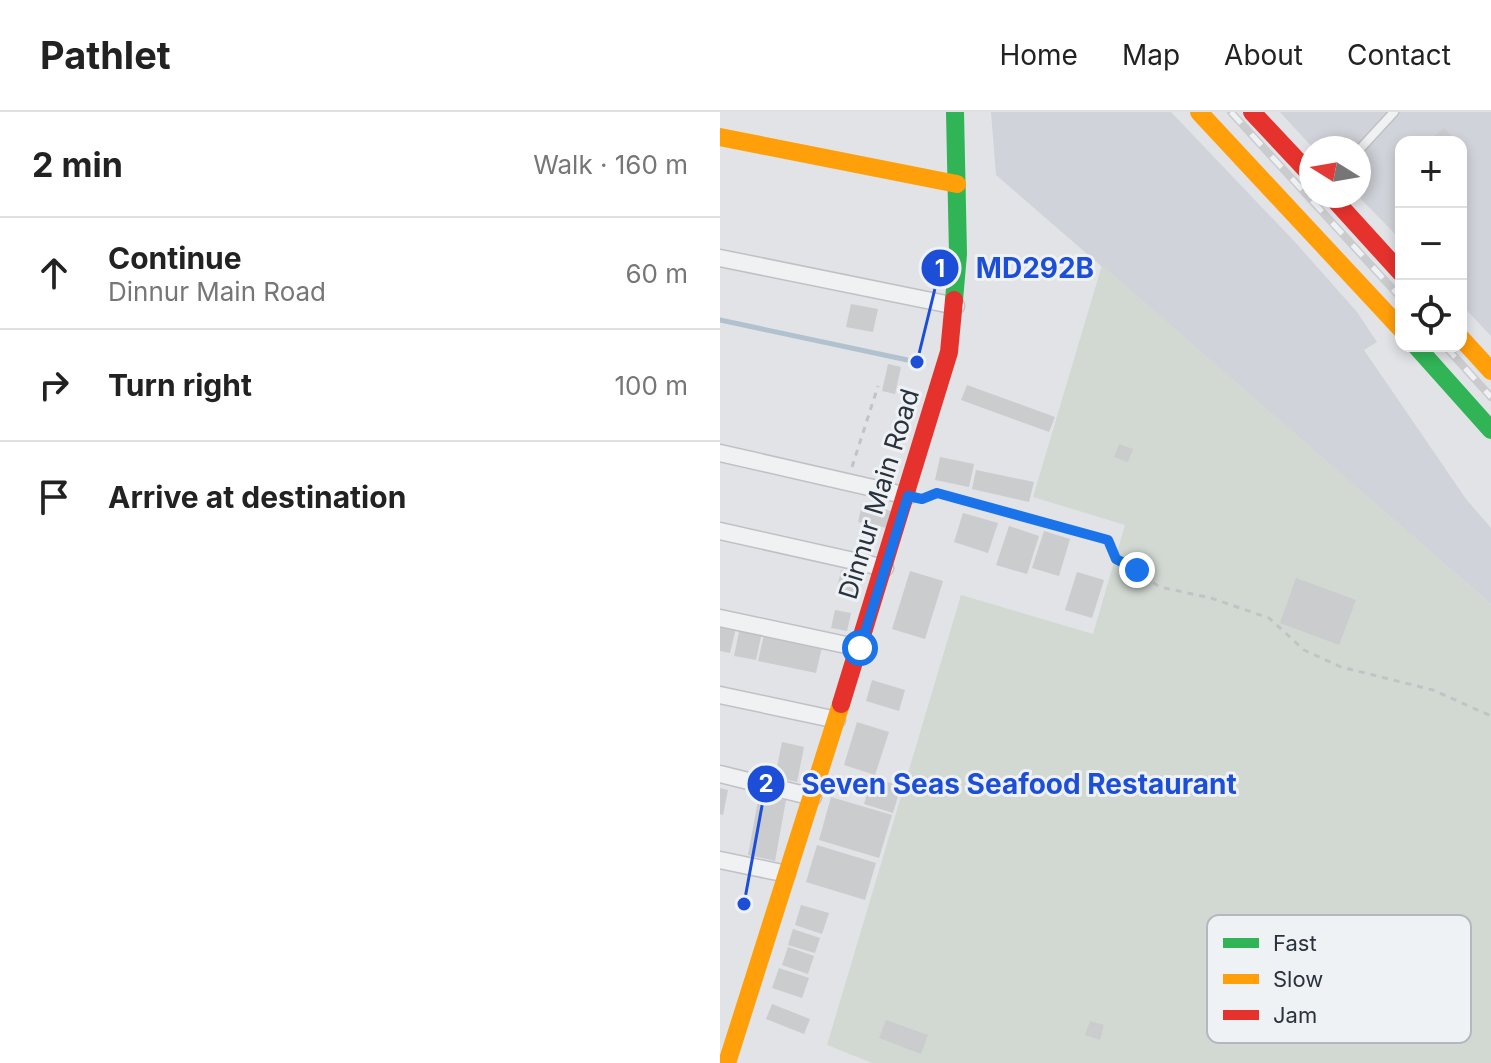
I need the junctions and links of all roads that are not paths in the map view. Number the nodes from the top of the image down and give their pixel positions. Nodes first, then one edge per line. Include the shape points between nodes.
1 (955, 112) edge
2 (1199, 112) edge
3 (1252, 112) edge
4 (1394, 112) edge
5 (720, 137) edge
6 (1371, 137) edge
7 (1299, 162) edge
8 (957, 184) junction
9 (1318, 208) edge
10 (1342, 208) edge
11 (1302, 221) junction
12 (720, 258) edge
13 (1395, 266) edge
14 (956, 306) junction
15 (1395, 322) edge
16 (1467, 345) edge
17 (1421, 352) edge
18 (1491, 371) edge
19 (1491, 430) edge
20 (720, 453) edge
21 (908, 496) junction
22 (720, 531) edge
23 (885, 568) junction
24 (720, 618) edge
25 (860, 648) junction
26 (720, 695) edge
27 (837, 720) junction
28 (720, 774) edge
29 (813, 797) junction
30 (720, 860) edge
31 (787, 874) junction
32 (726, 1052) edge

1 - 8 street, Dinnur Main Road
2 - 11 street
3 - 7 street
4 - 6 lane
5 - 8 street
8 - 14 street, Dinnur Main Road
9 - 11 street
10 - 13 street
11 - 15 street
12 - 14 street
14 - 21 street, Dinnur Main Road via 949,352
16 - 18 street
17 - 19 street
20 - 21 street
21 - 23 street, Dinnur Main Road
22 - 23 street
23 - 25 street, Dinnur Main Road
24 - 25 street
25 - 27 street, Dinnur Main Road
26 - 27 street
27 - 29 street, Dinnur Main Road
28 - 29 street
29 - 31 street, Dinnur Main Road
30 - 31 street
31 - 32 street, Dinnur Main Road

